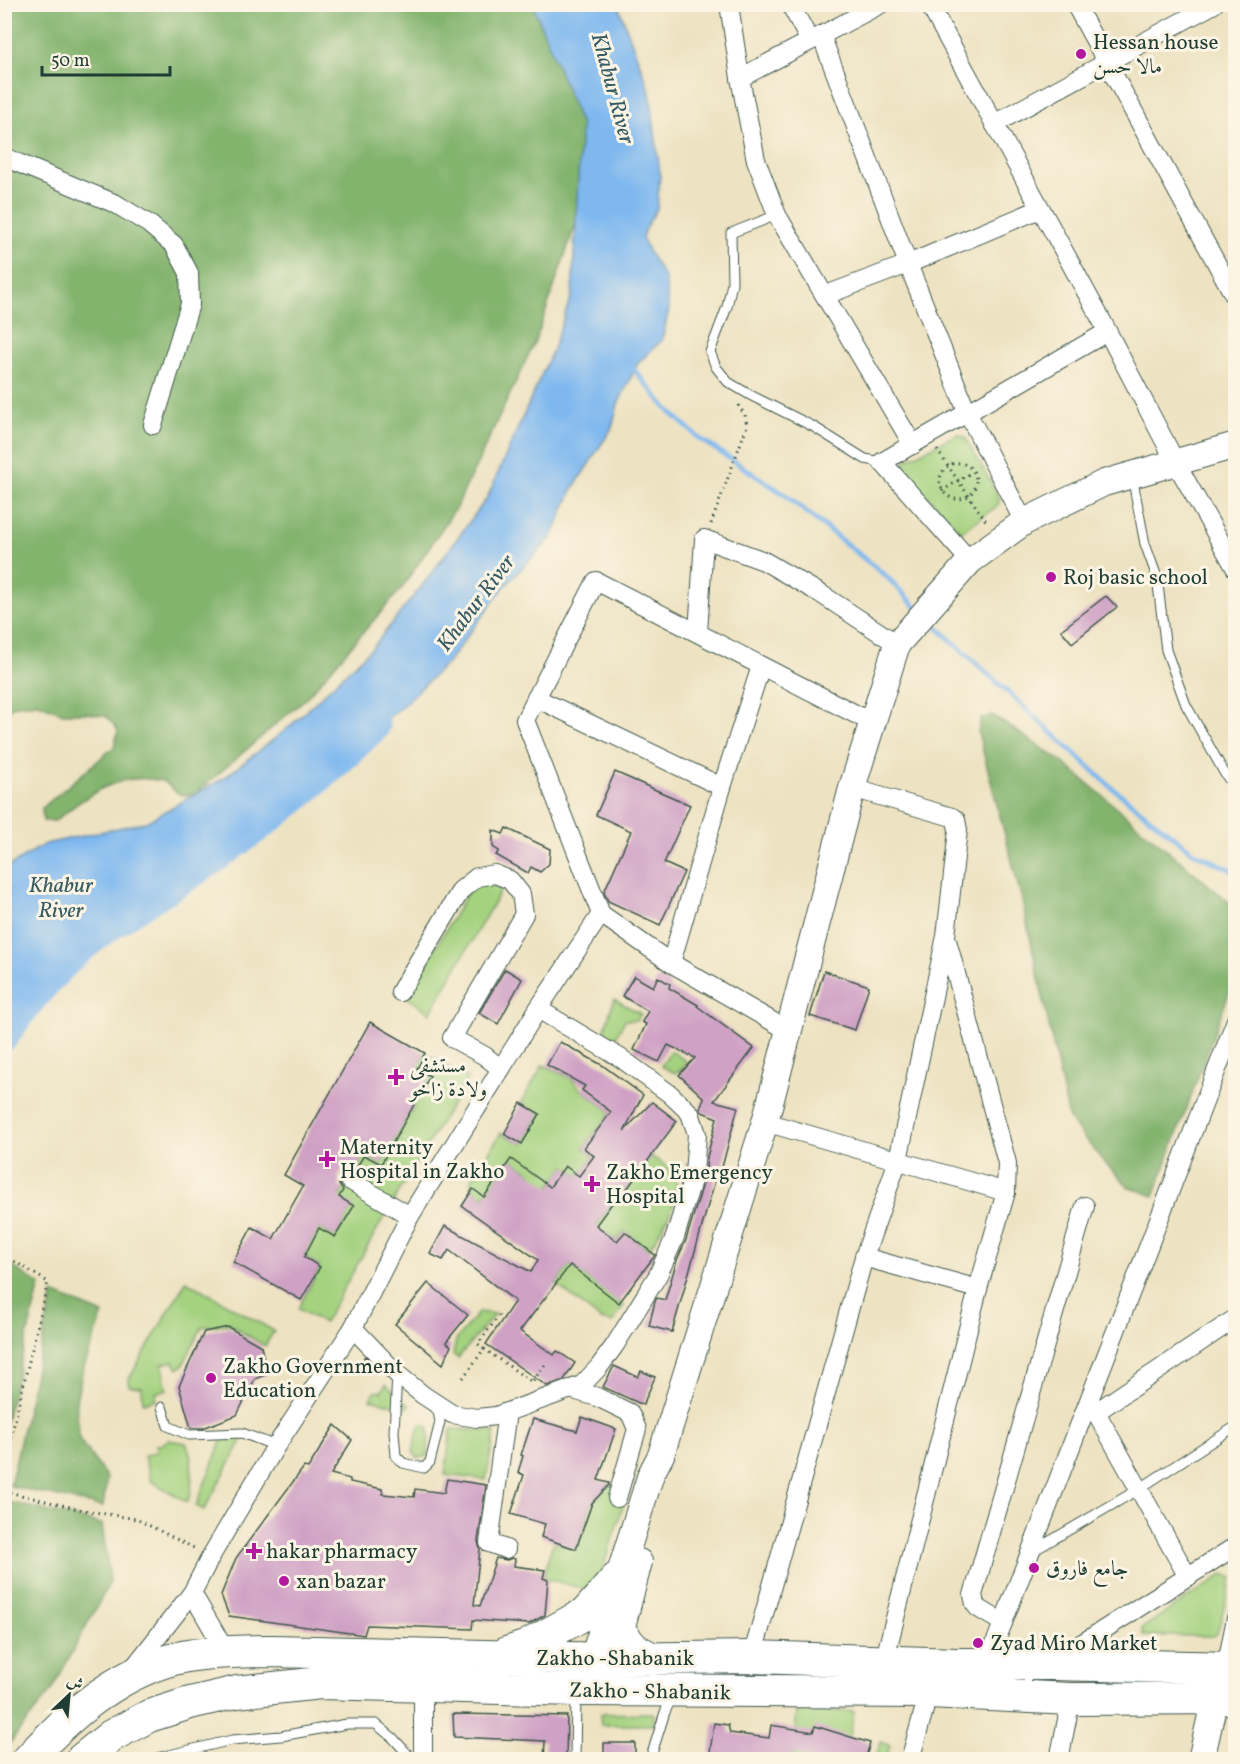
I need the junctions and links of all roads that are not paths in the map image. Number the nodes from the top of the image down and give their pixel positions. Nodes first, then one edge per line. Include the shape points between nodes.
1 (729, 4) edge
2 (790, 4) edge
3 (881, 4) edge
4 (929, 4) edge
5 (1075, 4) edge
6 (1214, 4) edge
7 (815, 38) junction
8 (1106, 64) junction
9 (740, 78) junction
10 (994, 124) junction
11 (4, 157) edge
12 (1040, 209) junction
13 (777, 215) junction
14 (908, 264) junction
15 (826, 295) junction
16 (1236, 299) edge
17 (1107, 332) junction
18 (968, 414) junction
19 (153, 425) dead end
20 (920, 440) junction
21 (1236, 445) edge
22 (882, 462) junction
23 (1176, 463) junction
24 (1131, 476) junction
25 (1024, 522) junction
26 (965, 567) junction
27 (1236, 569) edge
28 (698, 633) junction
29 (897, 644) junction
30 (761, 666) junction
31 (536, 698) junction
32 (871, 722) junction
33 (722, 787) junction
34 (852, 788) junction
35 (1236, 789) edge
36 (601, 914) junction
37 (946, 936) junction
38 (671, 963) junction
39 (400, 992) dead end
40 (538, 1009) junction
41 (1236, 1020) edge
42 (789, 1032) junction
43 (501, 1069) junction
44 (765, 1122) junction
45 (898, 1160) junction
46 (349, 1180) dead end
47 (1006, 1192) junction
48 (1085, 1206) dead end
49 (410, 1216) junction
50 (864, 1257) junction
51 (978, 1289) junction
52 (1236, 1318) edge
53 (353, 1328) junction
54 (397, 1374) junction
55 (570, 1389) junction
56 (436, 1403) junction
57 (162, 1407) dead end
58 (1091, 1410) junction
59 (507, 1412) junction
60 (1236, 1426) edge
61 (276, 1446) junction
62 (661, 1455) junction
63 (1139, 1489) junction
64 (617, 1498) dead end
65 (1236, 1546) edge
66 (506, 1549) dead end
67 (1030, 1553) junction
68 (1188, 1577) junction
69 (616, 1580) junction
70 (192, 1593) junction
71 (1236, 1618) edge
72 (1003, 1623) junction
73 (226, 1652) junction
74 (607, 1655) junction
75 (496, 1657) junction
76 (752, 1657) junction
77 (884, 1662) junction
78 (987, 1664) junction
79 (1050, 1664) junction
80 (1231, 1668) edge
81 (125, 1679) junction
82 (423, 1686) junction
83 (576, 1690) junction
84 (662, 1690) junction
85 (929, 1692) junction
86 (1216, 1698) edge
87 (1071, 1699) junction
88 (28, 1760) edge
89 (81, 1760) edge
90 (148, 1760) edge
91 (413, 1760) edge
92 (423, 1760) edge
93 (575, 1760) edge
94 (650, 1760) edge
95 (910, 1760) edge
96 (1059, 1760) edge
97 (1183, 1760) edge
98 (1201, 1760) edge

1 - 9 street
2 - 7 street
3 - 7 street
4 - 10 street
5 - 8 street
6 - 8 street
7 - 9 street
7 - 14 street
8 - 10 street
8 - 16 street
9 - 13 street via 756,160
10 - 12 street
11 - 19 street via 116,204 174,245 189,273 190,304
12 - 14 street
12 - 17 street
13 - 15 street
13 - 22 lane via 731,233 732,283 710,352 716,368 728,382 750,395 814,427 865,459
14 - 15 street
14 - 18 street
15 - 20 street
17 - 18 street
17 - 23 street
18 - 20 street
18 - 25 street
20 - 22 street
21 - 23 street
22 - 26 street
23 - 24 street
23 - 27 street
24 - 25 street via 1104,483
24 - 35 lane via 1145,544 1157,577 1166,650 1186,705
25 - 26 street
26 - 29 street
28 - 29 street via 705,539 764,561
28 - 30 street
28 - 31 street via 596,581
29 - 32 street
30 - 32 street
30 - 33 street
31 - 33 street
31 - 36 street via 525,720
32 - 34 street
33 - 38 street
34 - 37 street via 956,820
34 - 42 street
36 - 38 street
36 - 40 street
37 - 45 street
37 - 47 street via 1006,1163
38 - 42 street
39 - 43 street via 461,890 477,877 495,874 510,880 521,894 524,914 452,1038
40 - 43 street
40 - 55 street via 622,1059 670,1094 690,1113 697,1134 693,1174 666,1259 598,1367 582,1385
41 - 58 street
42 - 44 street
43 - 49 street
44 - 45 street
44 - 62 street
45 - 47 street
45 - 50 street
46 - 49 street
47 - 51 street
48 - 72 street via 973,1595 978,1608
49 - 53 street
50 - 51 street
50 - 76 street
51 - 77 street
52 - 58 street
53 - 54 street
53 - 61 street
54 - 56 street
54 - 56 lane via 394,1432 396,1456 403,1463 424,1468 430,1462 440,1422
55 - 59 street
55 - 64 street via 630,1413 637,1429
56 - 59 street via 452,1414 477,1418
57 - 61 lane via 168,1426 189,1435 242,1433
58 - 63 street
58 - 67 street
59 - 66 street via 489,1543
60 - 63 lane
61 - 70 street
62 - 69 street
62 - 74 street via 662,1478
63 - 67 lane
63 - 68 street
65 - 68 street
67 - 72 street
68 - 79 street
69 - 74 street
69 - 75 highway via 586,1613 525,1647
70 - 73 street
70 - 81 street
71 - 80 street
72 - 78 street
73 - 75 highway, Zakho -Shabanik
73 - 81 highway, Zakho -Shabanik via 157,1665
74 - 75 highway, Zakho -Shabanik
74 - 76 highway, Zakho -Shabanik via 653,1659
74 - 83 street
74 - 84 street
76 - 77 highway, Zakho -Shabanik
77 - 78 highway, Zakho -Shabanik
78 - 79 highway, Zakho -Shabanik
79 - 80 highway, Zakho -Shabanik
81 - 88 highway, Zakho -Shabanik via 88,1703
82 - 83 highway, Zakho - Shabanik
82 - 89 highway, Zakho - Shabanik via 321,1683 237,1692 149,1716 111,1736
82 - 92 street
83 - 84 highway, Zakho - Shabanik
83 - 93 lane
84 - 85 highway, Zakho - Shabanik
84 - 94 lane via 664,1712
85 - 87 highway, Zakho - Shabanik
85 - 95 street
86 - 87 highway, Zakho - Shabanik
86 - 97 street
86 - 98 street
87 - 96 street
90 - 91 lane via 232,1740 376,1724

